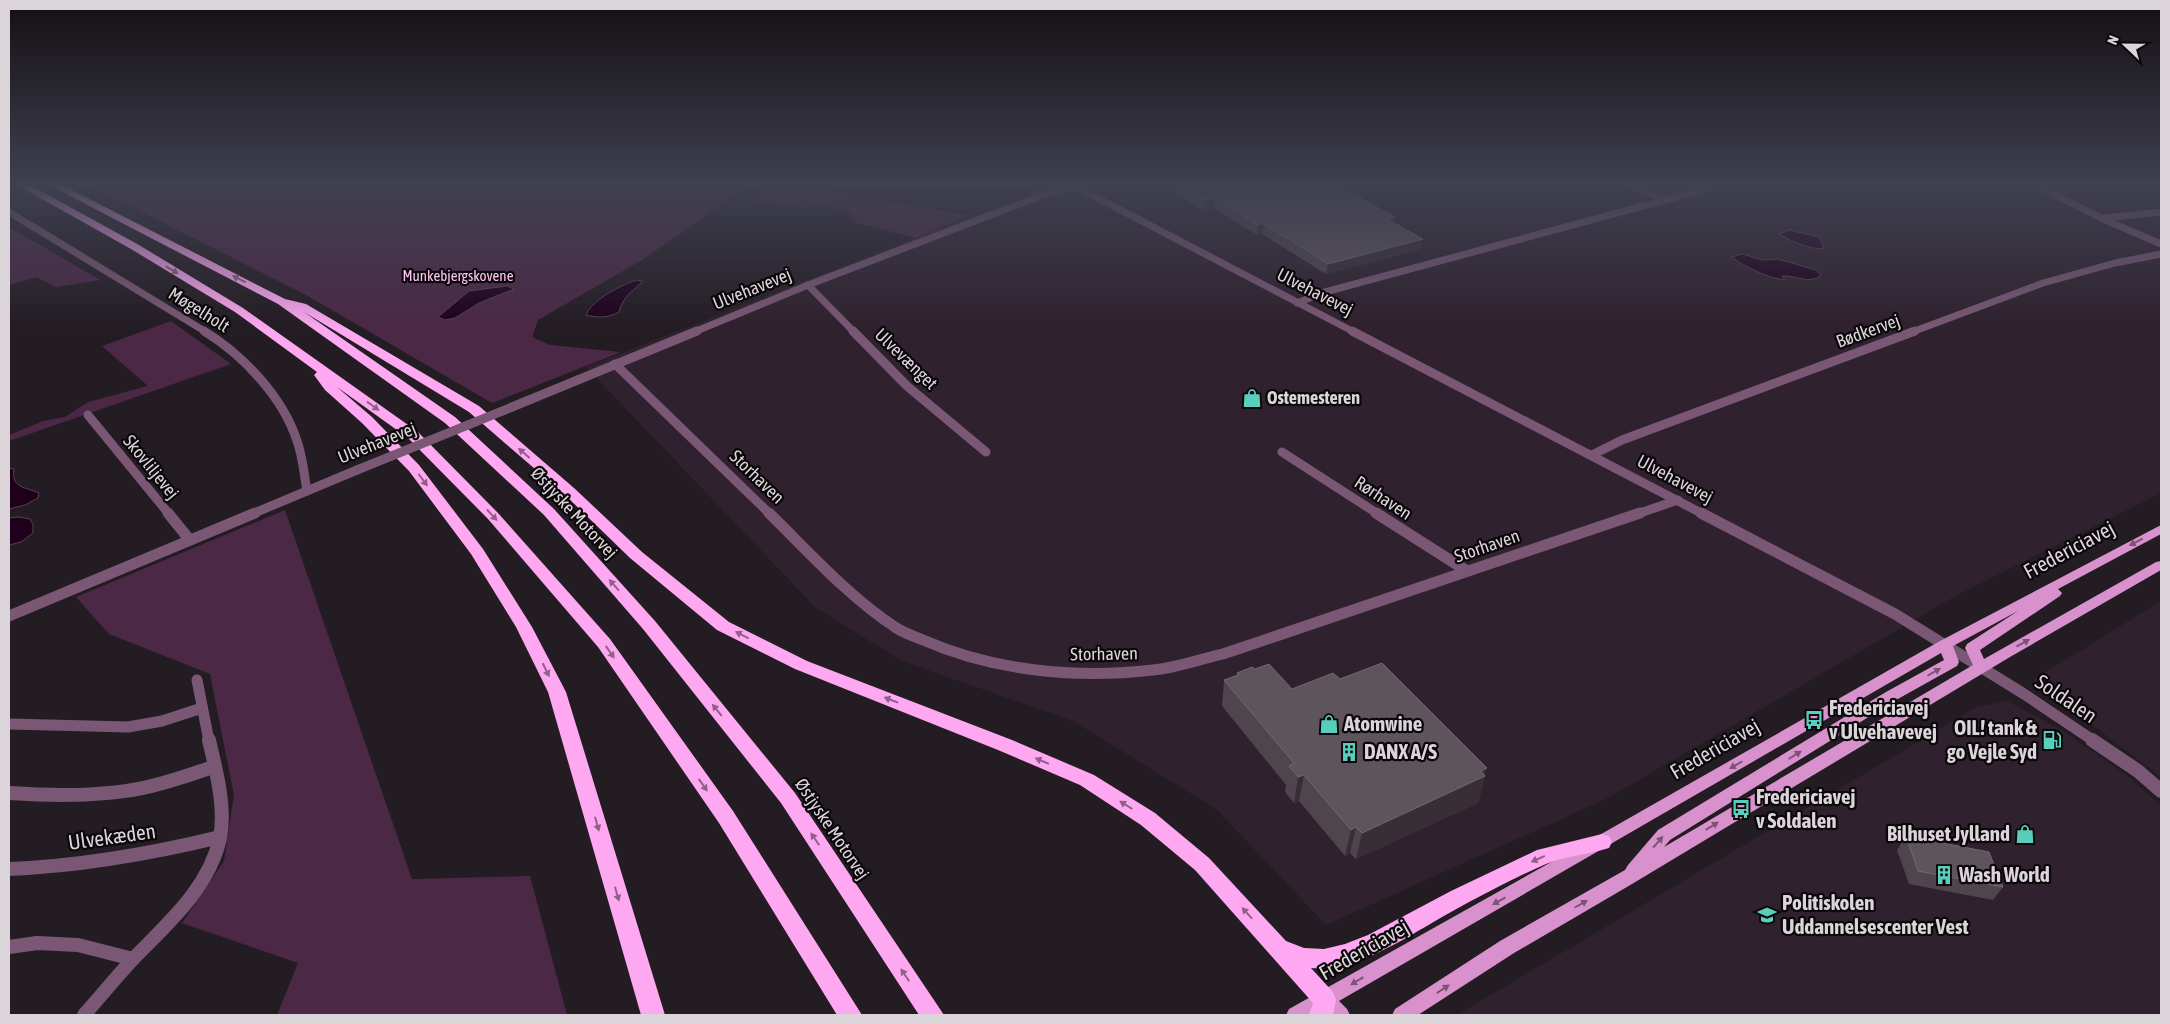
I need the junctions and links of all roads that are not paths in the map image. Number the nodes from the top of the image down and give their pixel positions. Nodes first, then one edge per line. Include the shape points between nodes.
1 (43, 233) edge
2 (109, 233) edge
3 (147, 233) edge
4 (944, 233) edge
5 (1164, 233) edge
6 (1545, 233) edge
7 (2136, 233) edge
8 (2161, 244) edge
9 (2161, 254) edge
10 (808, 285) junction
11 (282, 302) junction
12 (1297, 302) junction
13 (305, 357) junction
14 (615, 364) junction
15 (88, 415) dead end
16 (986, 452) dead end
17 (1282, 452) dead end
18 (1592, 455) junction
19 (307, 491) junction
20 (1678, 500) junction
21 (2161, 529) edge
22 (190, 540) junction
23 (2110, 555) junction
24 (2161, 565) edge
25 (1467, 571) junction
26 (9, 616) edge
27 (1945, 644) junction
28 (1981, 667) junction
29 (197, 680) dead end
30 (202, 708) junction
31 (9, 724) edge
32 (213, 767) junction
33 (2161, 791) edge
34 (9, 793) edge
35 (220, 836) junction
36 (1602, 842) junction
37 (9, 869) edge
38 (1626, 879) junction
39 (9, 947) edge
40 (1280, 949) junction
41 (133, 959) junction
42 (1328, 1010) edge
43 (84, 1015) edge
44 (652, 1015) edge
45 (850, 1015) edge
46 (932, 1015) edge
47 (1296, 1015) edge
48 (1402, 1015) edge

1 - 19 street, Møgelholt via 219,340 244,361 278,404 296,436
2 -> 13 highway via 239,310
11 -> 3 highway, Østjyske Motorvej
4 - 10 street, Ulvehavevej
5 - 12 street, Ulvehavevej
6 - 12 street
7 - 8 street
9 - 18 street, Bødkervej via 2043,283 1622,440
10 - 14 street, Ulvehavevej
10 - 16 street, Ulvevænget via 907,386
40 -> 11 highway via 1202,864 1148,819 1086,780 801,665 723,626 636,555 569,491 474,410 302,306
46 -> 11 highway, Østjyske Motorvej via 788,798 649,625 549,512 450,420
12 - 18 street, Ulvehavevej
13 -> 44 highway via 330,387 414,468 477,552 524,627 557,692
13 -> 45 highway via 413,435 493,516 604,644 726,818
14 - 19 street, Ulvehavevej, bridge
14 - 25 street, Storhaven via 856,597 889,623 946,650 1005,665 1052,672 1104,674 1155,670 1224,654
15 - 22 street, Skovliljevej
17 - 25 street, Rørhaven
18 - 20 street, Ulvehavevej
19 - 22 street, Ulvehavevej
20 - 25 street, Storhaven
20 - 27 street, Ulvehavevej via 1895,614
21 -> 23 main road, Fredericiavej
22 - 26 street, Ulvehavevej
23 - 27 main road, Fredericiavej
23 - 28 main road via 1972,648
28 -> 24 main road
27 - 28 street, Soldalen
27 -> 36 main road, Fredericiavej
38 -> 27 main road via 1664,835 1952,662
28 - 33 street, Soldalen via 2138,771
38 -> 28 main road
29 - 30 street
30 - 31 street via 162,721 128,726
30 - 32 street
32 - 34 street via 133,790
32 - 35 street via 221,798
35 - 37 street, Ulvekæden via 167,850 106,860
35 - 41 street via 210,868 180,911
36 -> 40 highway via 1544,856 1347,954 1324,959 1304,958
36 -> 42 main road, Fredericiavej
48 -> 38 main road via 1507,947
39 - 41 street via 78,945
40 - 42 highway
41 - 43 street
42 - 47 main road, Fredericiavej

